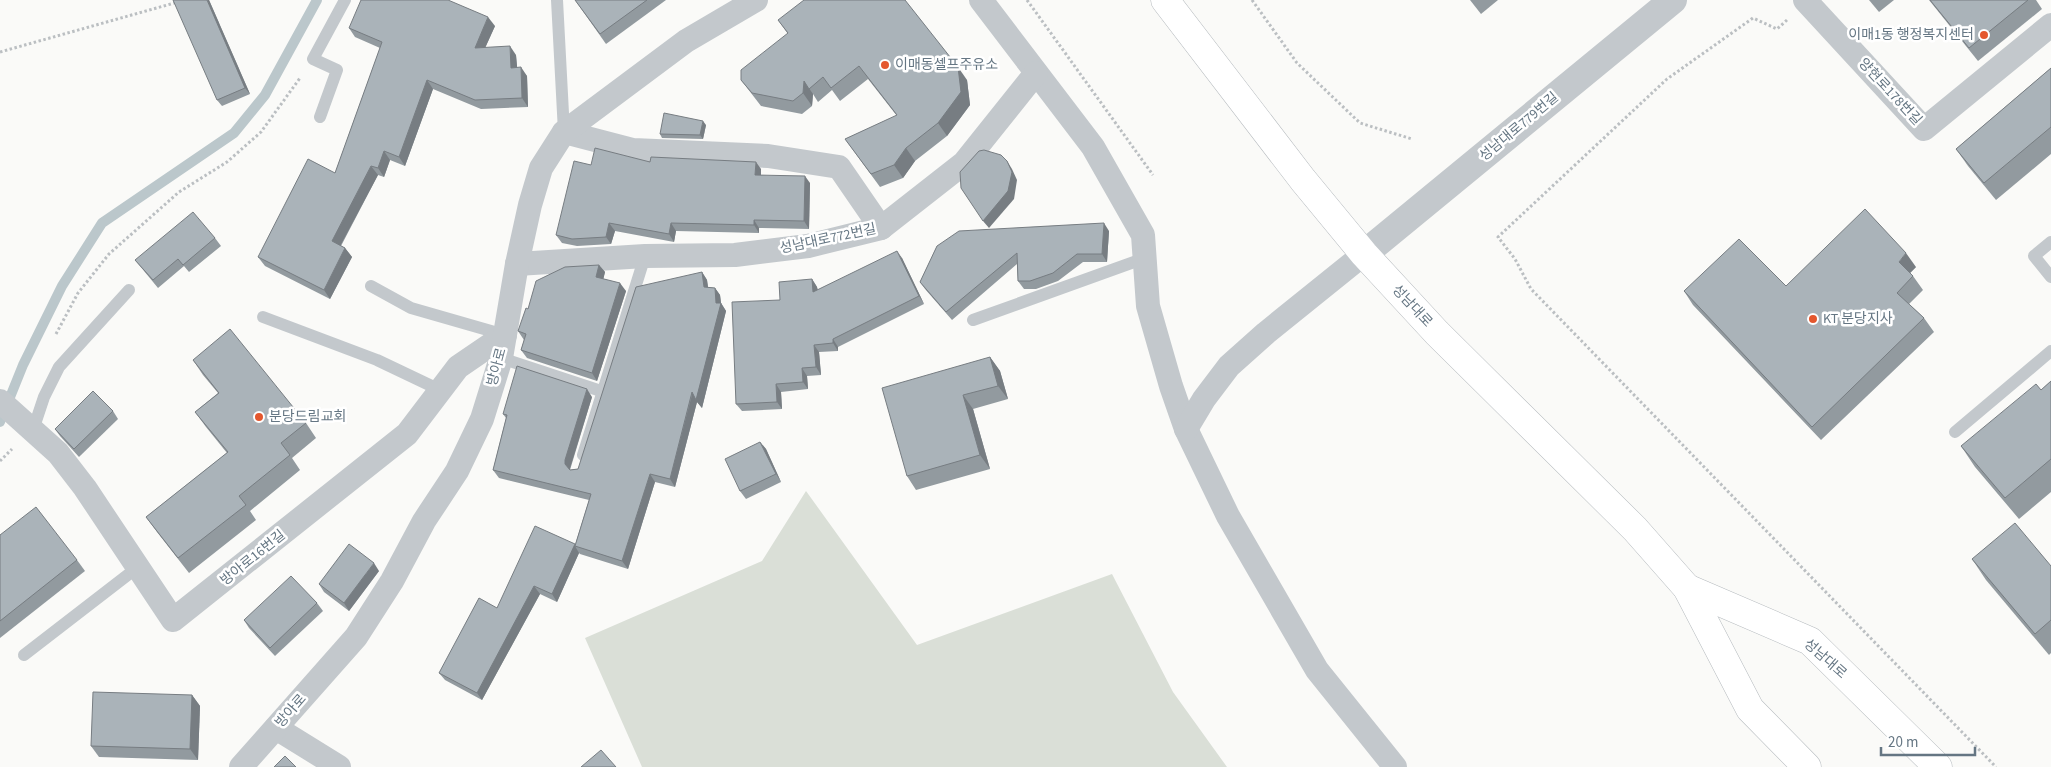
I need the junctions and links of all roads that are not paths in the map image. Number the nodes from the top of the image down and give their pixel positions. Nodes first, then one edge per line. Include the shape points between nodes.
1 (345, 0) edge
2 (556, 0) edge
3 (756, 0) edge
4 (981, 0) edge
5 (1165, 0) edge
6 (1673, 0) edge
7 (1807, 2) edge
8 (2051, 25) edge
9 (1036, 72) junction
10 (320, 117) dead end
11 (564, 132) junction
12 (882, 228) junction
13 (2051, 242) edge
14 (1364, 254) junction
15 (644, 256) junction
16 (1145, 258) junction
17 (517, 264) junction
18 (2051, 277) edge
19 (371, 286) dead end
20 (129, 290) dead end
21 (262, 317) dead end
22 (973, 320) dead end
23 (505, 335) junction
24 (2051, 351) edge
25 (501, 358) junction
26 (440, 390) junction
27 (601, 391) junction
28 (0, 401) edge
29 (1186, 429) junction
30 (32, 430) junction
31 (1955, 432) dead end
32 (578, 470) edge
33 (138, 568) junction
34 (1687, 588) junction
35 (24, 655) dead end
36 (276, 728) junction
37 (241, 767) edge
38 (339, 767) edge
39 (1395, 767) edge
40 (1807, 767) edge
41 (1938, 767) edge

1 - 10 lane via 313,59 338,70
2 - 11 lane
3 - 11 street, 방아로 via 686,41
4 - 9 street
5 - 14 main road, 성남대로
6 - 14 street, 성남대로779번길
7 - 8 street, 양현로178번길 via 1924,130
9 - 12 street, 성남대로772번길 via 964,163
9 - 16 street via 1093,148 1143,235
11 - 12 street via 633,150 768,156 839,166
11 - 17 street, 방아로 via 541,168
12 - 15 street, 성남대로772번길 via 808,246 735,256
13 - 18 lane via 2034,256
14 - 29 street via 1229,366
14 - 34 main road, 성남대로 via 1437,332 1635,529
15 - 17 street, 성남대로772번길
15 - 27 lane
16 - 22 lane
16 - 29 street via 1148,306 1170,386
17 - 23 street, 방아로
19 - 23 lane via 411,308
20 - 30 lane via 59,367
21 - 26 lane via 377,360
23 - 25 street, 방아로
23 - 26 street, 방아로16번길 via 458,367
24 - 31 lane
25 - 27 lane
25 - 36 street, 방아로 via 482,419 457,471 392,581 356,637
26 - 33 street, 방아로16번길 via 407,434 173,620
27 - 32 lane
28 - 30 street, 방아로16번길
29 - 39 street via 1228,516 1317,670
30 - 33 street, 방아로16번길 via 58,453 85,488
33 - 35 lane
34 - 40 main road, 성남대로 via 1750,709
34 - 41 main road, 성남대로 via 1810,641
36 - 37 street, 방아로
36 - 38 street

